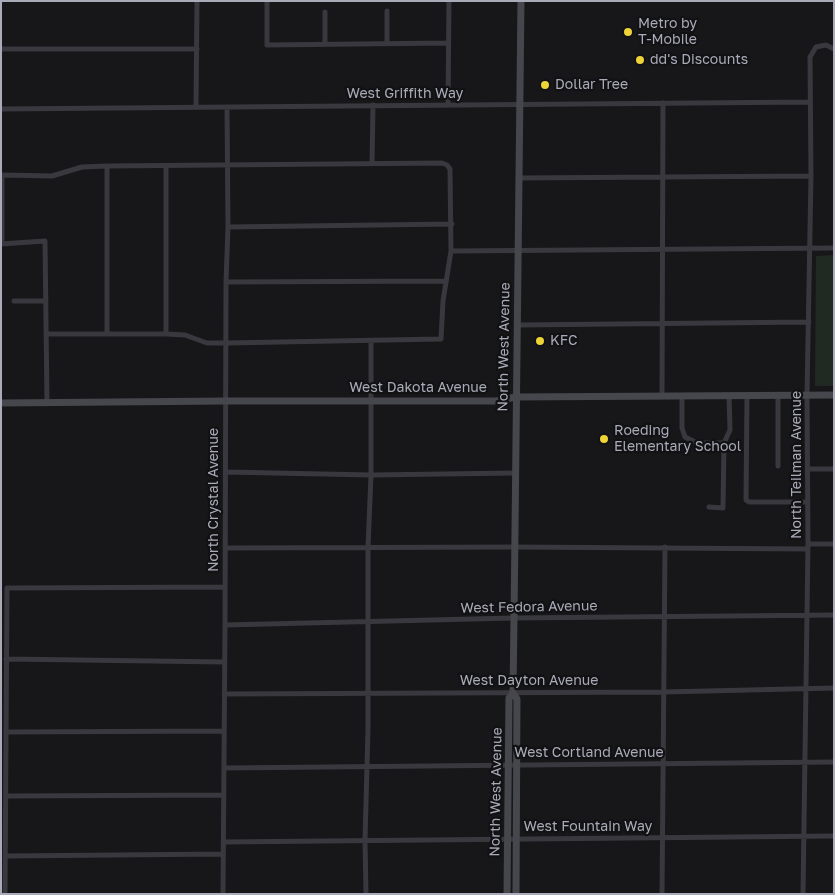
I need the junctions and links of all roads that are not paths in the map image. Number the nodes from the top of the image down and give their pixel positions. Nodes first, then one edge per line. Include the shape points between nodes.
1 (197, 1) edge
2 (267, 1) edge
3 (449, 1) edge
4 (521, 1) edge
5 (387, 11) dead end
6 (325, 12) dead end
7 (325, 43) junction
8 (387, 43) junction
9 (448, 43) junction
10 (197, 49) junction
11 (834, 49) edge
12 (1, 50) edge
13 (809, 102) junction
14 (664, 103) junction
15 (518, 104) junction
16 (372, 105) junction
17 (448, 105) junction
18 (196, 107) junction
19 (227, 107) junction
20 (1, 109) edge
21 (372, 164) junction
22 (227, 165) junction
23 (107, 166) junction
24 (166, 166) junction
25 (2, 175) edge
26 (663, 176) junction
27 (811, 176) junction
28 (518, 178) junction
29 (452, 224) junction
30 (228, 227) junction
31 (2, 244) edge
32 (834, 248) edge
33 (809, 249) junction
34 (451, 251) junction
35 (518, 251) junction
36 (664, 251) junction
37 (446, 281) junction
38 (226, 282) junction
39 (46, 300) junction
40 (14, 301) dead end
41 (808, 322) junction
42 (663, 323) junction
43 (518, 324) junction
44 (107, 333) junction
45 (46, 334) junction
46 (166, 334) junction
47 (371, 341) junction
48 (226, 343) junction
49 (729, 395) junction
50 (747, 395) junction
51 (778, 395) junction
52 (808, 395) junction
53 (834, 395) edge
54 (662, 396) junction
55 (682, 396) junction
56 (516, 397) junction
57 (226, 401) junction
58 (372, 401) junction
59 (47, 402) junction
60 (1, 403) edge
61 (724, 443) junction
62 (778, 466) dead end
63 (808, 469) junction
64 (834, 469) edge
65 (226, 472) junction
66 (515, 473) junction
67 (371, 475) junction
68 (808, 502) junction
69 (709, 507) dead end
70 (834, 544) edge
71 (514, 546) junction
72 (808, 546) junction
73 (368, 547) junction
74 (665, 547) junction
75 (225, 548) junction
76 (225, 587) junction
77 (806, 615) junction
78 (834, 615) edge
79 (665, 616) junction
80 (514, 618) junction
81 (368, 621) junction
82 (225, 625) junction
83 (6, 659) junction
84 (225, 662) junction
85 (834, 688) edge
86 (806, 689) junction
87 (368, 692) junction
88 (664, 692) junction
89 (513, 693) junction
90 (224, 694) junction
91 (224, 731) junction
92 (6, 732) junction
93 (805, 762) junction
94 (834, 762) edge
95 (662, 764) junction
96 (513, 765) junction
97 (367, 766) junction
98 (3, 767) edge
99 (224, 768) junction
100 (224, 795) junction
101 (6, 796) junction
102 (834, 836) edge
103 (805, 837) junction
104 (508, 838) junction
105 (518, 838) junction
106 (662, 838) junction
107 (365, 840) junction
108 (223, 842) junction
109 (223, 854) junction
110 (6, 856) junction
111 (6, 894) edge
112 (223, 894) edge
113 (366, 894) edge
114 (507, 894) edge
115 (516, 894) edge
116 (662, 894) edge
117 (803, 894) edge

1 - 10 street
2 - 7 street via 267,45
3 - 9 street
4 - 15 main road, North West Avenue
5 - 8 street
6 - 7 street
7 - 8 street
8 - 9 street
9 - 17 street
10 - 12 street
10 - 18 street
11 - 13 street, North Teilman Avenue via 826,44 816,47 810,57
13 - 14 street, West Griffith Way
13 - 27 street, North Teilman Avenue
14 - 15 street, West Griffith Way
14 - 26 street
15 - 17 street, West Griffith Way
15 - 28 main road, North West Avenue
16 - 17 street, West Griffith Way
16 - 19 street, West Griffith Way
16 - 21 street
18 - 19 street, West Griffith Way
18 - 20 street, West Griffith Way
19 - 22 street, North Crystal Avenue
21 - 22 street
21 - 29 street via 442,164 449,167
22 - 24 street
22 - 30 street, North Crystal Avenue
23 - 24 street
23 - 25 street via 82,167 52,176
23 - 44 street
24 - 46 street
25 - 31 street
26 - 27 street
26 - 28 street
26 - 36 street
27 - 33 street, North Teilman Avenue
28 - 35 main road, North West Avenue
29 - 30 street
29 - 34 street
30 - 38 street, North Crystal Avenue
31 - 39 street via 45,241
32 - 33 street
33 - 36 street
33 - 41 street, North Teilman Avenue
34 - 35 street
34 - 37 street
35 - 36 street
35 - 43 main road, North West Avenue
36 - 42 street
37 - 38 street
37 - 47 street via 441,339
38 - 48 street, North Crystal Avenue
39 - 40 street
39 - 45 street
41 - 42 street
41 - 52 street, North Teilman Avenue
42 - 43 street
42 - 54 street
43 - 56 main road, North West Avenue
44 - 45 street
44 - 46 street
45 - 59 street
46 - 48 street via 184,335 207,343
47 - 48 street
47 - 58 street
48 - 57 street, North Crystal Avenue
49 - 50 main road, West Dakota Avenue
49 - 55 main road, West Dakota Avenue
49 - 61 street via 730,430
50 - 51 main road, West Dakota Avenue
50 - 68 street via 746,500
51 - 52 main road, West Dakota Avenue
51 - 62 street
52 - 53 main road, West Dakota Avenue
52 - 63 street, North Teilman Avenue
54 - 55 main road, West Dakota Avenue
54 - 56 main road, West Dakota Avenue
55 - 61 street via 685,437 697,443
56 - 58 main road, West Dakota Avenue via 496,401
56 - 66 main road, North West Avenue
57 - 58 main road, West Dakota Avenue
57 - 59 main road, West Dakota Avenue
57 - 65 street, North Crystal Avenue
58 - 67 street
59 - 60 main road, West Dakota Avenue
61 - 69 street via 724,508
63 - 64 street
63 - 68 street, North Teilman Avenue
65 - 67 street
65 - 75 street, North Crystal Avenue
66 - 67 street
66 - 71 main road, North West Avenue
67 - 73 street
68 - 72 street, North Teilman Avenue
70 - 72 street
71 - 73 street
71 - 74 street
71 - 80 main road, North West Avenue
72 - 74 street
72 - 77 street, North Teilman Avenue
73 - 75 street
73 - 81 street
74 - 79 street
75 - 76 street, North Crystal Avenue
76 - 82 street, North Crystal Avenue
76 - 83 street via 7,588
77 - 78 street, West Fedora Avenue
77 - 79 street, West Fedora Avenue
77 - 86 street, North Teilman Avenue
79 - 80 street, West Fedora Avenue
79 - 88 street
80 - 81 street, West Fedora Avenue
80 - 89 main road, North West Avenue
81 - 82 street, West Fedora Avenue
81 - 87 street
82 - 84 street, North Crystal Avenue
83 - 84 street
83 - 92 street
84 - 90 street, North Crystal Avenue
85 - 86 street, West Dayton Avenue
86 - 88 street, West Dayton Avenue
86 - 93 street, North Teilman Avenue
87 - 89 street, West Dayton Avenue
87 - 90 street, West Dayton Avenue
87 - 97 street
88 - 89 street, West Dayton Avenue
88 - 95 street
89 - 96 main road, North West Avenue via 509,698
90 - 91 street, North Crystal Avenue
91 - 92 street
91 - 99 street, North Crystal Avenue
92 - 98 street
93 - 94 street, West Cortland Avenue
93 - 95 street, West Cortland Avenue
93 - 103 street, North Teilman Avenue
95 - 96 street, West Cortland Avenue
95 - 106 street
96 - 97 street, West Cortland Avenue
96 - 104 main road, North West Avenue
96 - 105 main road, North West Avenue
97 - 99 street, West Cortland Avenue
97 - 107 street
98 - 101 street
99 - 100 street, North Crystal Avenue
100 - 101 street
100 - 108 street, North Crystal Avenue
101 - 110 street
102 - 103 street, West Fountain Way
103 - 106 street, West Fountain Way
103 - 117 street, North Teilman Avenue
104 - 105 street, West Fountain Way
104 - 107 street, West Fountain Way
104 - 114 main road, North West Avenue
105 - 106 street, West Fountain Way
105 - 115 main road, North West Avenue
106 - 116 street
107 - 108 street, West Fountain Way
107 - 113 street
108 - 109 street, North Crystal Avenue
109 - 110 street
109 - 112 street, North Crystal Avenue
110 - 111 street

